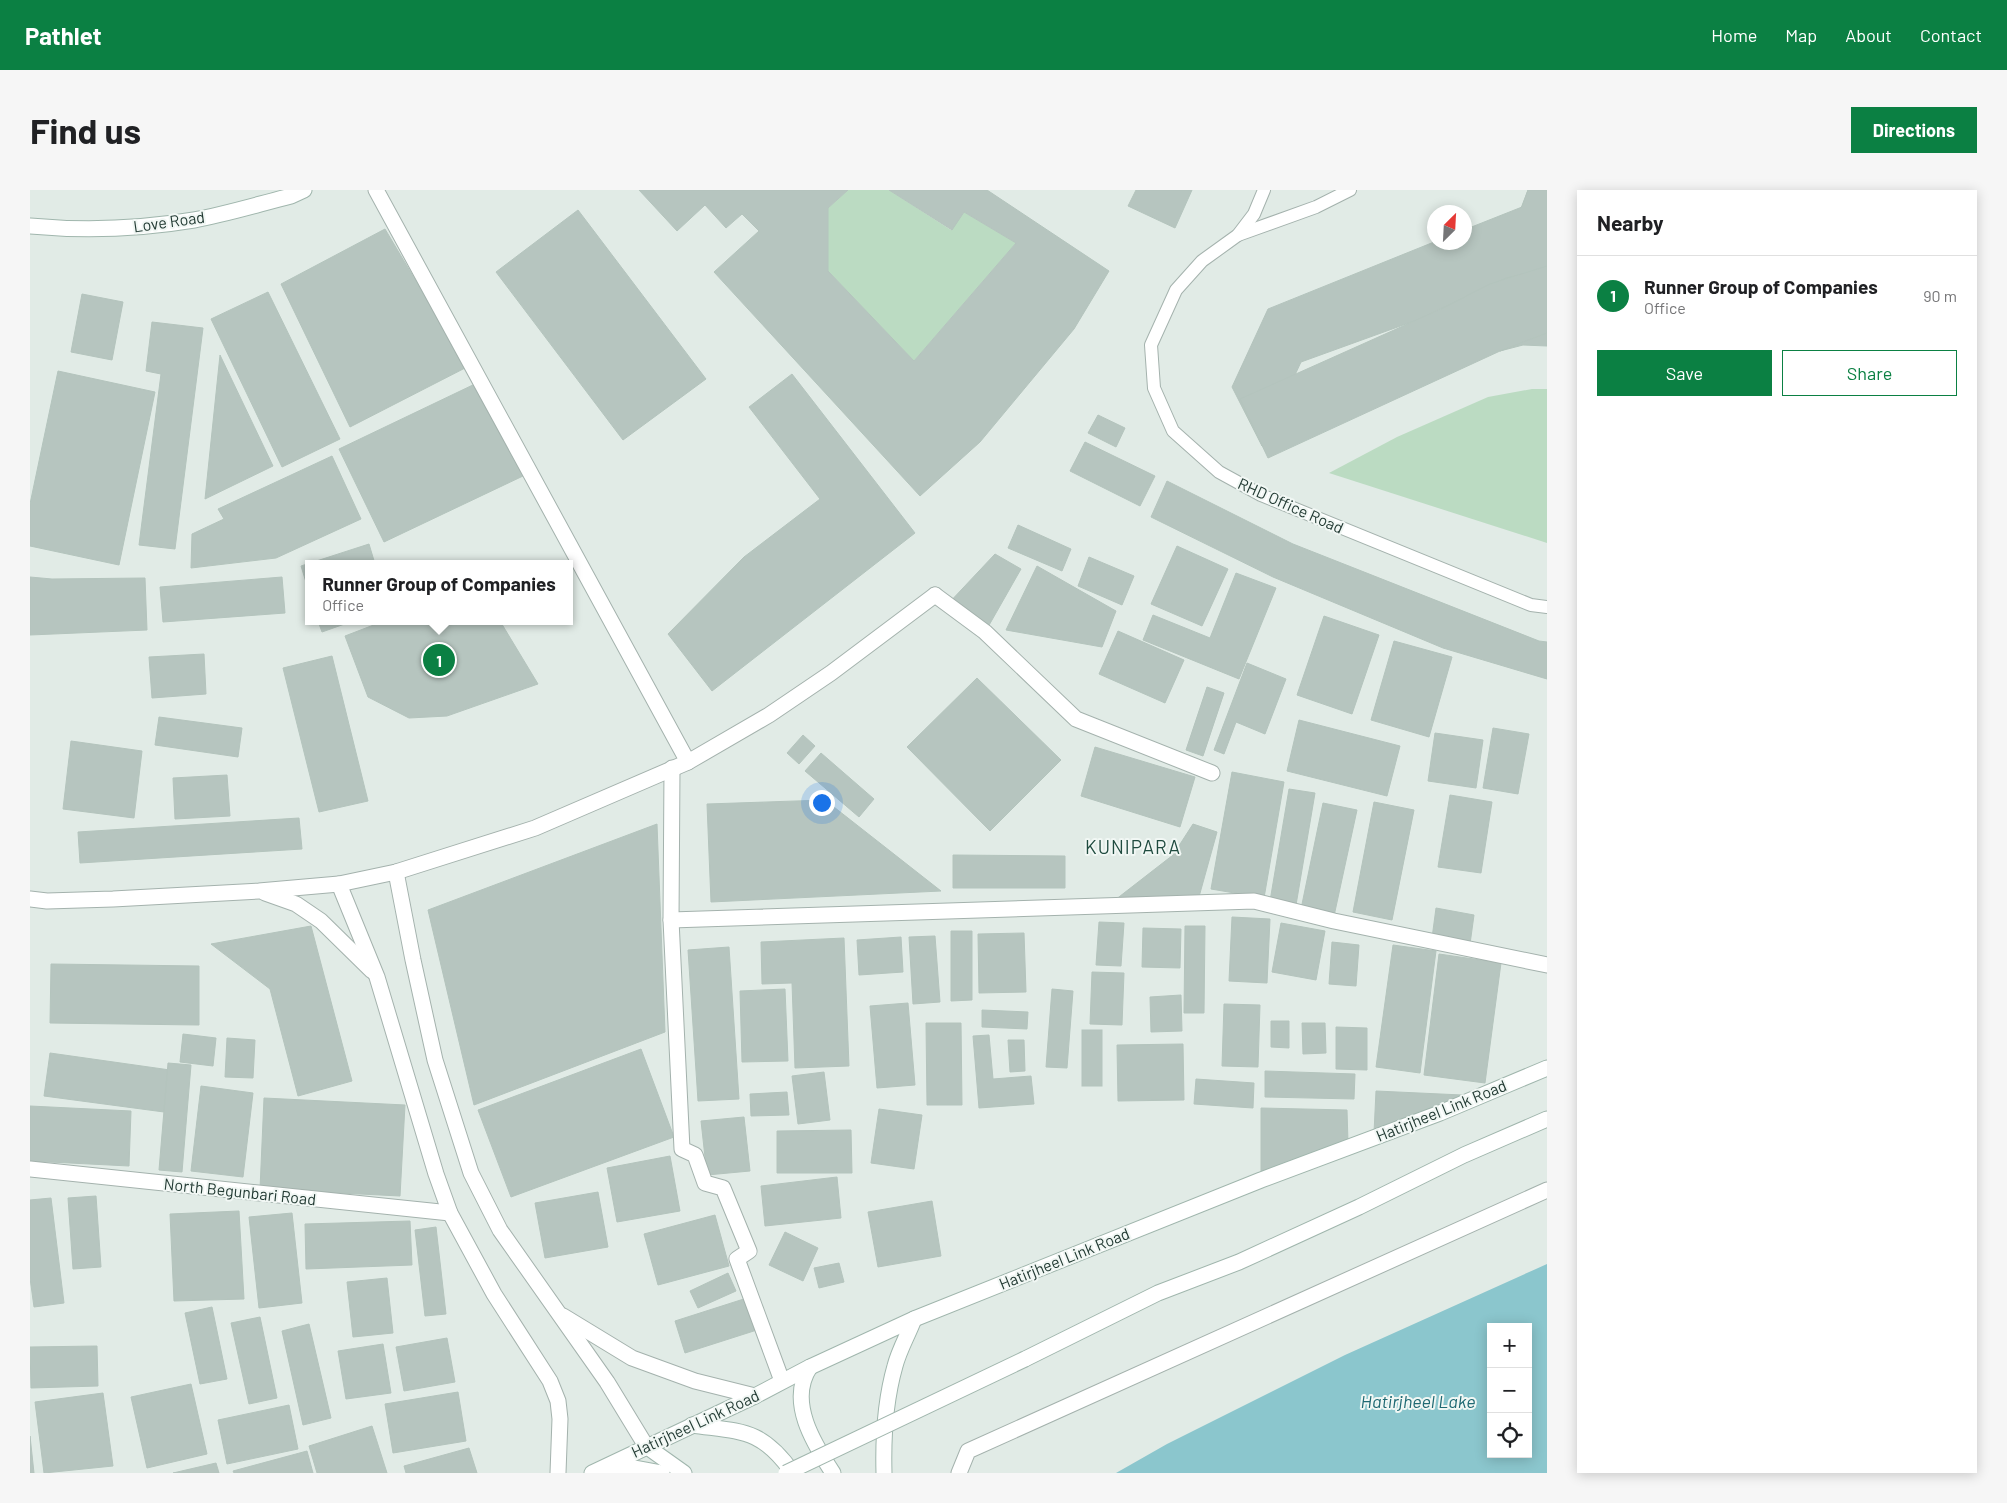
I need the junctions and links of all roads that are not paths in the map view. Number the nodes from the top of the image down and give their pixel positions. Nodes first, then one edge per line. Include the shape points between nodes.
1 (304, 190) edge
2 (376, 190) edge
3 (1264, 190) edge
4 (1350, 190) edge
5 (30, 226) edge
6 (1238, 235) junction
7 (1547, 607) edge
8 (688, 762) junction
9 (672, 768) junction
10 (1212, 773) dead end
11 (396, 872) junction
12 (338, 884) junction
13 (259, 891) junction
14 (30, 899) edge
15 (671, 920) junction
16 (1547, 965) edge
17 (377, 977) junction
18 (1547, 1068) edge
19 (1547, 1119) edge
20 (30, 1170) edge
21 (1547, 1190) edge
22 (450, 1213) junction
23 (558, 1312) junction
24 (914, 1320) junction
25 (810, 1367) junction
26 (782, 1381) junction
27 (755, 1396) junction
28 (692, 1425) junction
29 (646, 1446) junction
30 (597, 1470) edge
31 (558, 1473) edge
32 (662, 1473) edge
33 (684, 1473) edge
34 (786, 1473) edge
35 (792, 1473) edge
36 (833, 1473) edge
37 (884, 1473) edge
38 (959, 1473) edge

1 - 5 street, Love Road via 195,220 124,227 67,229
2 - 8 street
3 - 6 lane, RHD Office Road via 1254,214
4 - 6 lane via 1316,207
6 - 7 lane, RHD Office Road via 1202,261 1176,290 1151,345 1154,388 1173,431 1219,472 1261,495 1531,605
8 - 9 street
8 - 10 street via 769,715 935,595 985,632 1076,719
9 - 11 street via 535,828
9 - 15 street
11 - 12 street
11 - 23 street via 435,1060 471,1173 500,1230
12 - 13 street
12 - 17 street
13 - 14 street via 113,899
13 - 17 street via 296,904 321,921
15 - 16 street via 1254,901
15 - 26 street via 682,1149 695,1155 705,1183 723,1188 749,1251 737,1260
17 - 22 street
18 - 24 street, Hatirjheel Link Road
19 - 34 street, bridge via 1238,1262 1158,1293
20 - 22 street, North Begunbari Road
21 - 38 street via 968,1451
22 - 31 street via 494,1294 550,1381 558,1401 560,1419
23 - 27 street via 632,1358 695,1381
23 - 29 street
24 - 25 street, Hatirjheel Link Road
24 - 37 street via 895,1365 885,1415
25 - 26 street, Hatirjheel Link Road
25 - 36 street via 804,1376 802,1408 808,1432
26 - 27 street, Hatirjheel Link Road
27 - 28 street, Hatirjheel Link Road
28 - 29 street, Hatirjheel Link Road
28 - 35 street via 745,1432 761,1439
29 - 30 street, Hatirjheel Link Road
29 - 33 street
30 - 32 street via 635,1468

